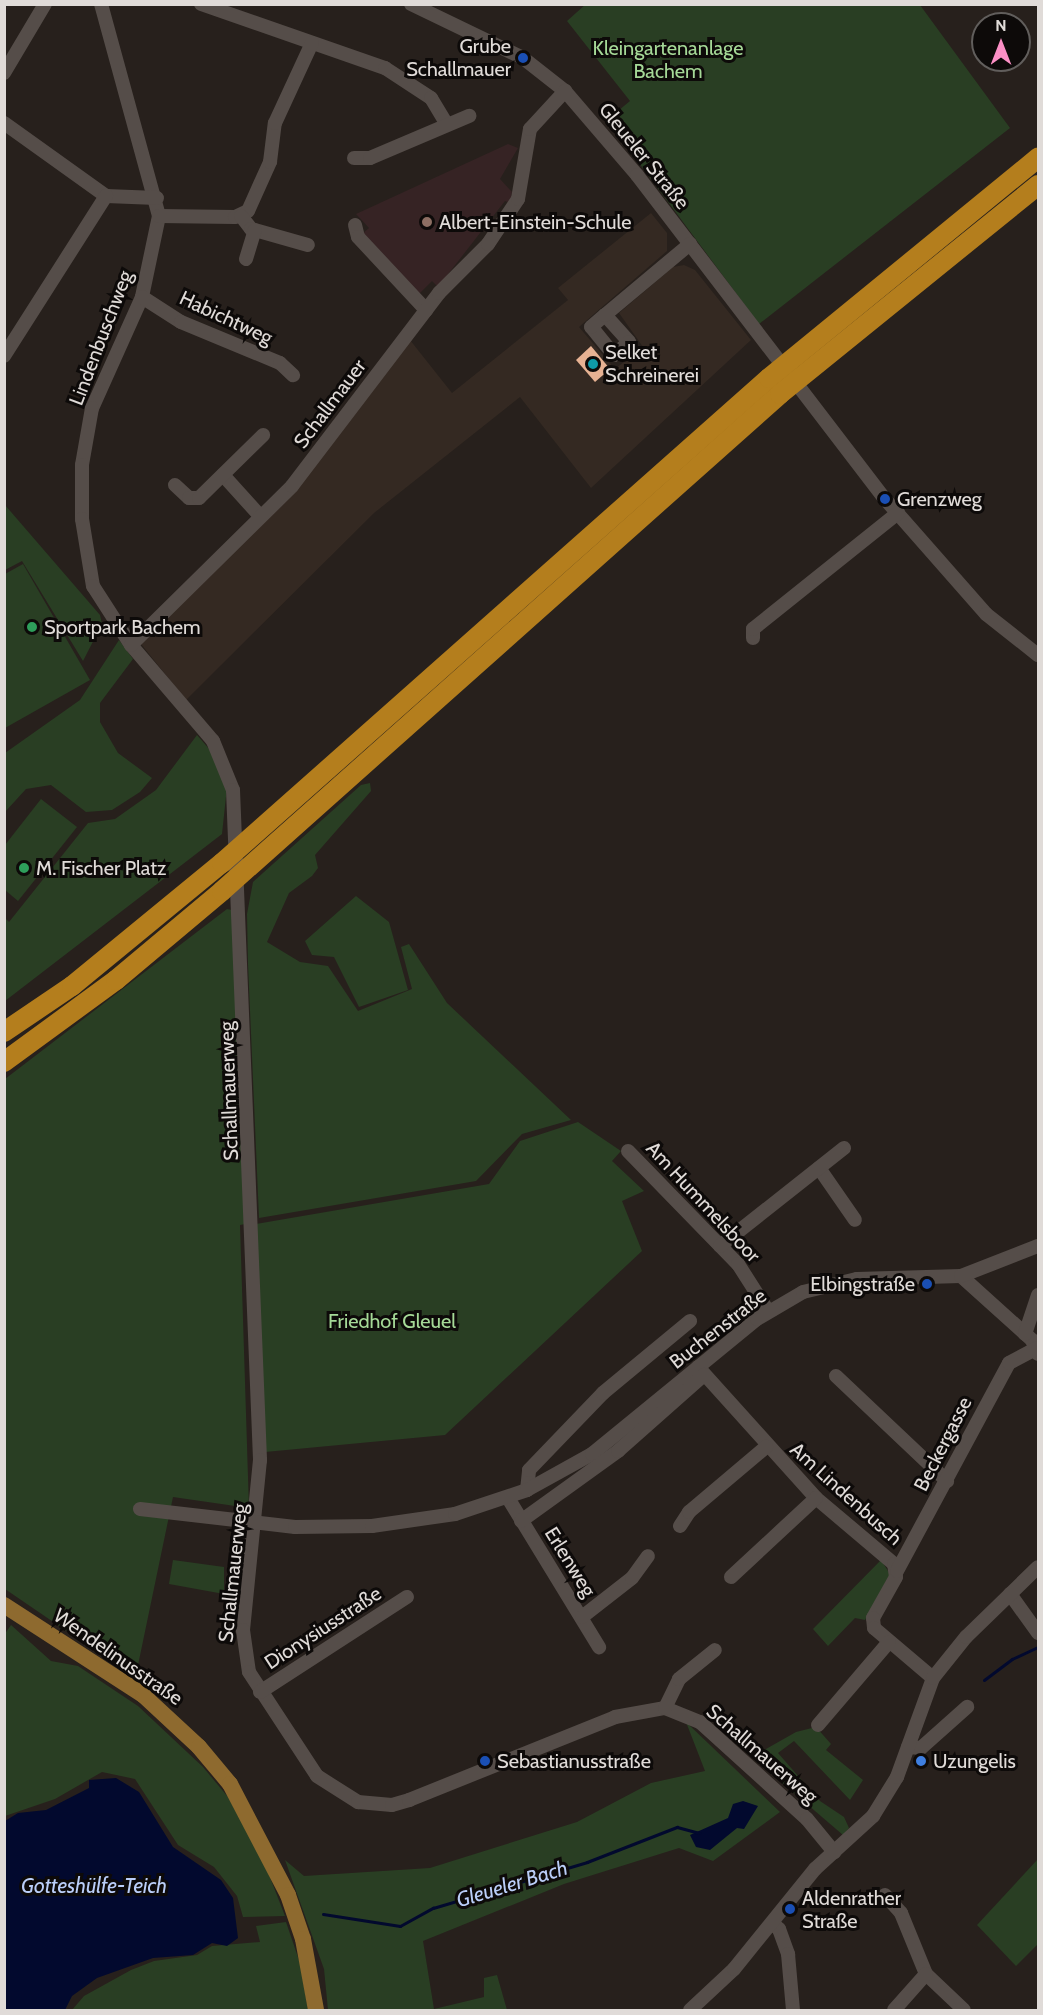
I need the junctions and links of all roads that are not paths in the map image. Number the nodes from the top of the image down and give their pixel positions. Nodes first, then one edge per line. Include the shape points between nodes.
1 (45, 4) edge
2 (101, 4) edge
3 (201, 4) edge
4 (411, 4) edge
5 (312, 43) junction
6 (4, 73) edge
7 (565, 91) junction
8 (469, 116) dead end
9 (4, 123) edge
10 (447, 125) junction
11 (354, 158) dead end
12 (1038, 158) edge
13 (1038, 185) edge
14 (106, 196) junction
15 (157, 198) junction
16 (159, 216) junction
17 (241, 216) junction
18 (355, 225) dead end
19 (255, 230) junction
20 (690, 244) junction
21 (308, 245) dead end
22 (246, 259) dead end
23 (142, 297) junction
24 (426, 310) junction
25 (605, 315) dead end
26 (4, 356) edge
27 (807, 358) junction
28 (293, 375) dead end
29 (775, 386) junction
30 (263, 435) dead end
31 (223, 476) junction
32 (175, 484) dead end
33 (898, 513) junction
34 (261, 516) junction
35 (753, 638) dead end
36 (131, 645) junction
37 (1038, 655) edge
38 (223, 756) joint
39 (4, 1032) edge
40 (4, 1062) edge
41 (844, 1148) dead end
42 (628, 1151) dead end
43 (819, 1168) junction
44 (855, 1220) dead end
45 (1038, 1245) edge
46 (720, 1246) junction
47 (962, 1276) junction
48 (1038, 1295) edge
49 (768, 1311) junction
50 (690, 1321) dead end
51 (1025, 1334) junction
52 (1038, 1351) edge
53 (701, 1371) junction
54 (836, 1376) dead end
55 (766, 1447) junction
56 (947, 1481) junction
57 (527, 1490) junction
58 (507, 1498) junction
59 (816, 1498) junction
60 (140, 1509) dead end
61 (521, 1521) junction
62 (257, 1523) junction
63 (680, 1526) dead end
64 (648, 1556) dead end
65 (1038, 1567) edge
66 (897, 1570) junction
67 (731, 1577) dead end
68 (1010, 1594) junction
69 (407, 1597) dead end
70 (4, 1605) edge
71 (582, 1617) junction
72 (1038, 1633) edge
73 (889, 1642) junction
74 (599, 1647) dead end
75 (715, 1650) dead end
76 (933, 1678) junction
77 (260, 1692) junction
78 (968, 1707) dead end
79 (665, 1708) junction
80 (818, 1725) dead end
81 (908, 1747) junction
82 (834, 1852) junction
83 (885, 1895) dead end
84 (772, 1923) junction
85 (926, 1974) junction
86 (316, 2010) edge
87 (690, 2010) edge
88 (793, 2010) edge
89 (894, 2010) edge
90 (964, 2010) edge

1 - 6 street
2 - 15 street, Lindenbuschweg
3 - 5 street
4 - 7 street, Gleueler Straße via 523,58
5 - 10 street via 401,76 431,98
5 - 17 street via 275,123 270,162 253,204
7 - 20 street, Gleueler Straße
7 - 24 street, Schallmauer via 530,129 518,199 510,213 471,264
8 - 10 street
9 - 14 street
10 - 11 street via 370,158
12 - 27 highway
13 - 27 highway
14 - 15 street
14 - 26 street
15 - 16 street, Lindenbuschweg
16 - 17 street
16 - 23 street, Lindenbuschweg
17 - 19 street
18 - 24 street via 358,237
19 - 21 street
19 - 22 street
20 - 25 street
20 - 33 street, Gleueler Straße
23 - 28 street, Habichtweg via 181,322 280,363
23 - 36 street, Lindenbuschweg via 92,408 82,465 82,519 93,586
24 - 34 street, Schallmauer via 292,486
27 - 29 highway
29 - 39 highway via 222,863 72,986
29 - 40 highway via 222,891 116,980
30 - 31 street, Schallmauer
31 - 32 street, Schallmauer via 199,498 189,498
31 - 34 street
33 - 35 street via 753,629
33 - 37 street, Gleueler Straße via 986,614
34 - 36 street, Schallmauer
36 - 38 street, Lindenbuschweg
38 - 62 street, Schallmauerweg via 235,808 240,914 260,1460
41 - 43 street
42 - 46 street, Am Hummelsboor
43 - 44 street
43 - 46 street
45 - 47 street
46 - 49 street, Am Hummelsboor via 744,1272
47 - 49 street, Buchenstraße via 856,1279 803,1292
47 - 51 street
48 - 51 street
49 - 53 street, Buchenstraße
50 - 57 street, Buchenstraße via 603,1393 529,1470
51 - 52 street
52 - 56 street, Beckergasse via 1009,1363
53 - 55 street, Am Lindenbusch
53 - 57 street, Buchenstraße via 616,1437
53 - 61 street, Buchenstraße via 618,1451
54 - 56 street
55 - 59 street, Am Lindenbusch
55 - 63 street via 689,1512
56 - 66 street, Beckergasse
57 - 58 street, Buchenstraße
58 - 61 street, Erlenweg
58 - 62 street, Buchenstraße via 403,1524 335,1528
59 - 66 street, Am Lindenbusch
59 - 67 street
60 - 62 street, Buchenstraße
61 - 71 street, Erlenweg
62 - 77 street, Schallmauerweg via 243,1641 249,1672
64 - 71 street via 632,1578
65 - 68 street
66 - 73 street, Am Lindenbusch via 872,1623
68 - 72 street
68 - 76 street
69 - 77 street, Dionysiusstraße
70 - 86 main road, Wendelinusstraße via 143,1695 199,1747 230,1784 288,1895 303,1938
71 - 74 street, Erlenweg
73 - 76 street, Am Lindenbusch
73 - 80 street
75 - 79 street via 679,1679
76 - 81 street
77 - 79 street, Schallmauerweg via 317,1776 342,1794 375,1805 410,1800 615,1717
78 - 81 street via 921,1748
79 - 82 street, Schallmauerweg via 700,1722 807,1819
81 - 82 street via 887,1797
82 - 84 street
83 - 85 street via 901,1913
84 - 87 street
84 - 88 street via 787,1948
85 - 89 street
85 - 90 street

